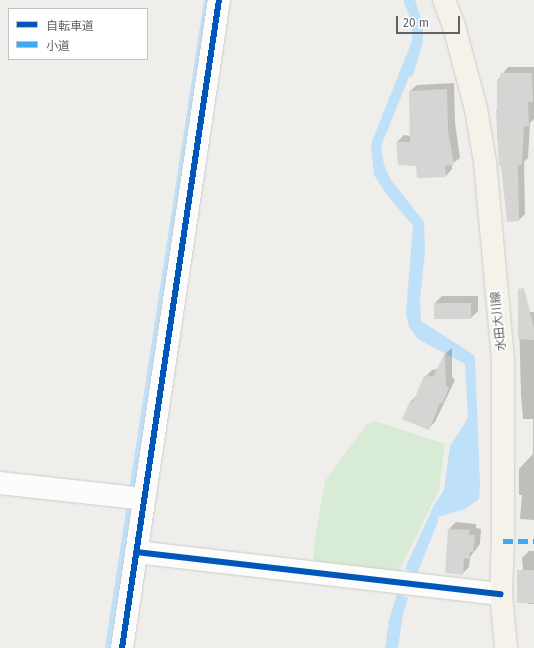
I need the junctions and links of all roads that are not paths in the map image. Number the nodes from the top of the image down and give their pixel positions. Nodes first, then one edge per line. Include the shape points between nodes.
1 (219, 0) edge
2 (444, 0) edge
3 (0, 483) edge
4 (144, 499) junction
5 (136, 552) junction
6 (501, 594) junction
7 (122, 648) edge
8 (506, 648) edge

1 - 4 street
2 - 6 main road, 水田大川線 via 454,26 476,109 485,162 503,361
3 - 4 street
4 - 5 street
5 - 6 street
5 - 7 street
6 - 8 main road, 水田大川線

